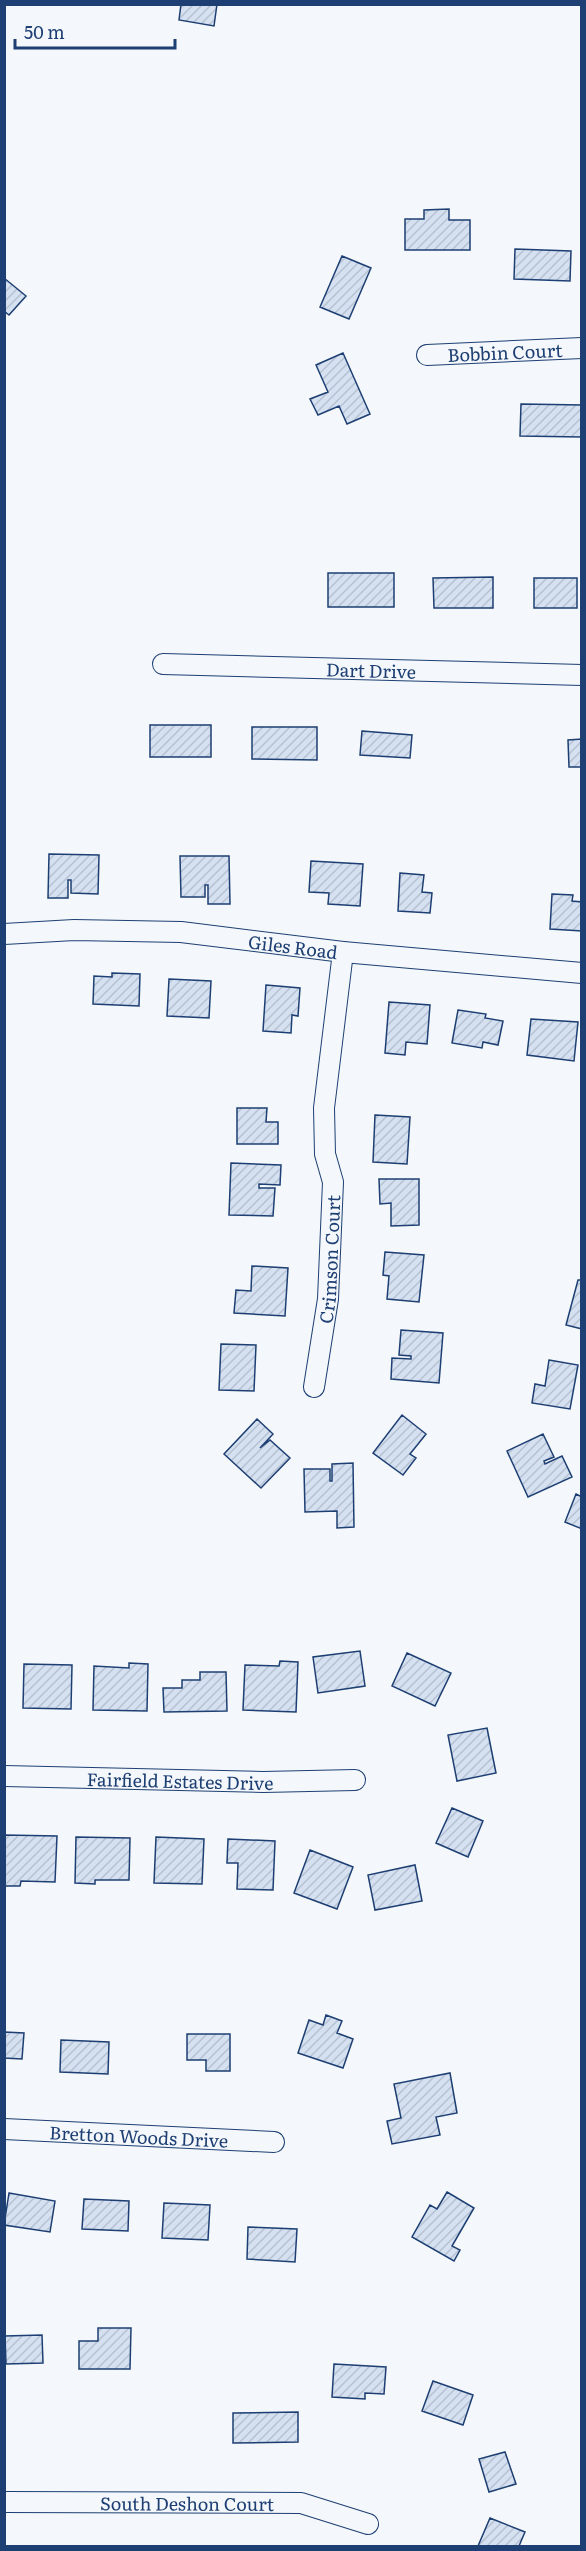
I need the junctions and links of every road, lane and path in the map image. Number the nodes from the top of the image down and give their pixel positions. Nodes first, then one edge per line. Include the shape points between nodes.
1 (582, 348) edge
2 (427, 355) dead end
3 (163, 664) dead end
4 (582, 675) edge
5 (4, 934) edge
6 (343, 952) junction
7 (582, 973) edge
8 (314, 1388) dead end
9 (4, 1776) edge
10 (355, 1780) dead end
11 (4, 2128) edge
12 (274, 2142) dead end
13 (4, 2502) edge
14 (368, 2524) dead end

1 - 2 street, Bobbin Court
3 - 4 street, Dart Drive
5 - 6 street, Giles Road via 74,930 181,932
6 - 7 street, Giles Road
6 - 8 street, Crimson Court via 324,1108 325,1154 333,1182 327,1299
9 - 10 street, Fairfield Estates Drive via 263,1782
11 - 12 street, Bretton Woods Drive
13 - 14 street, South Deshon Court via 301,2503

